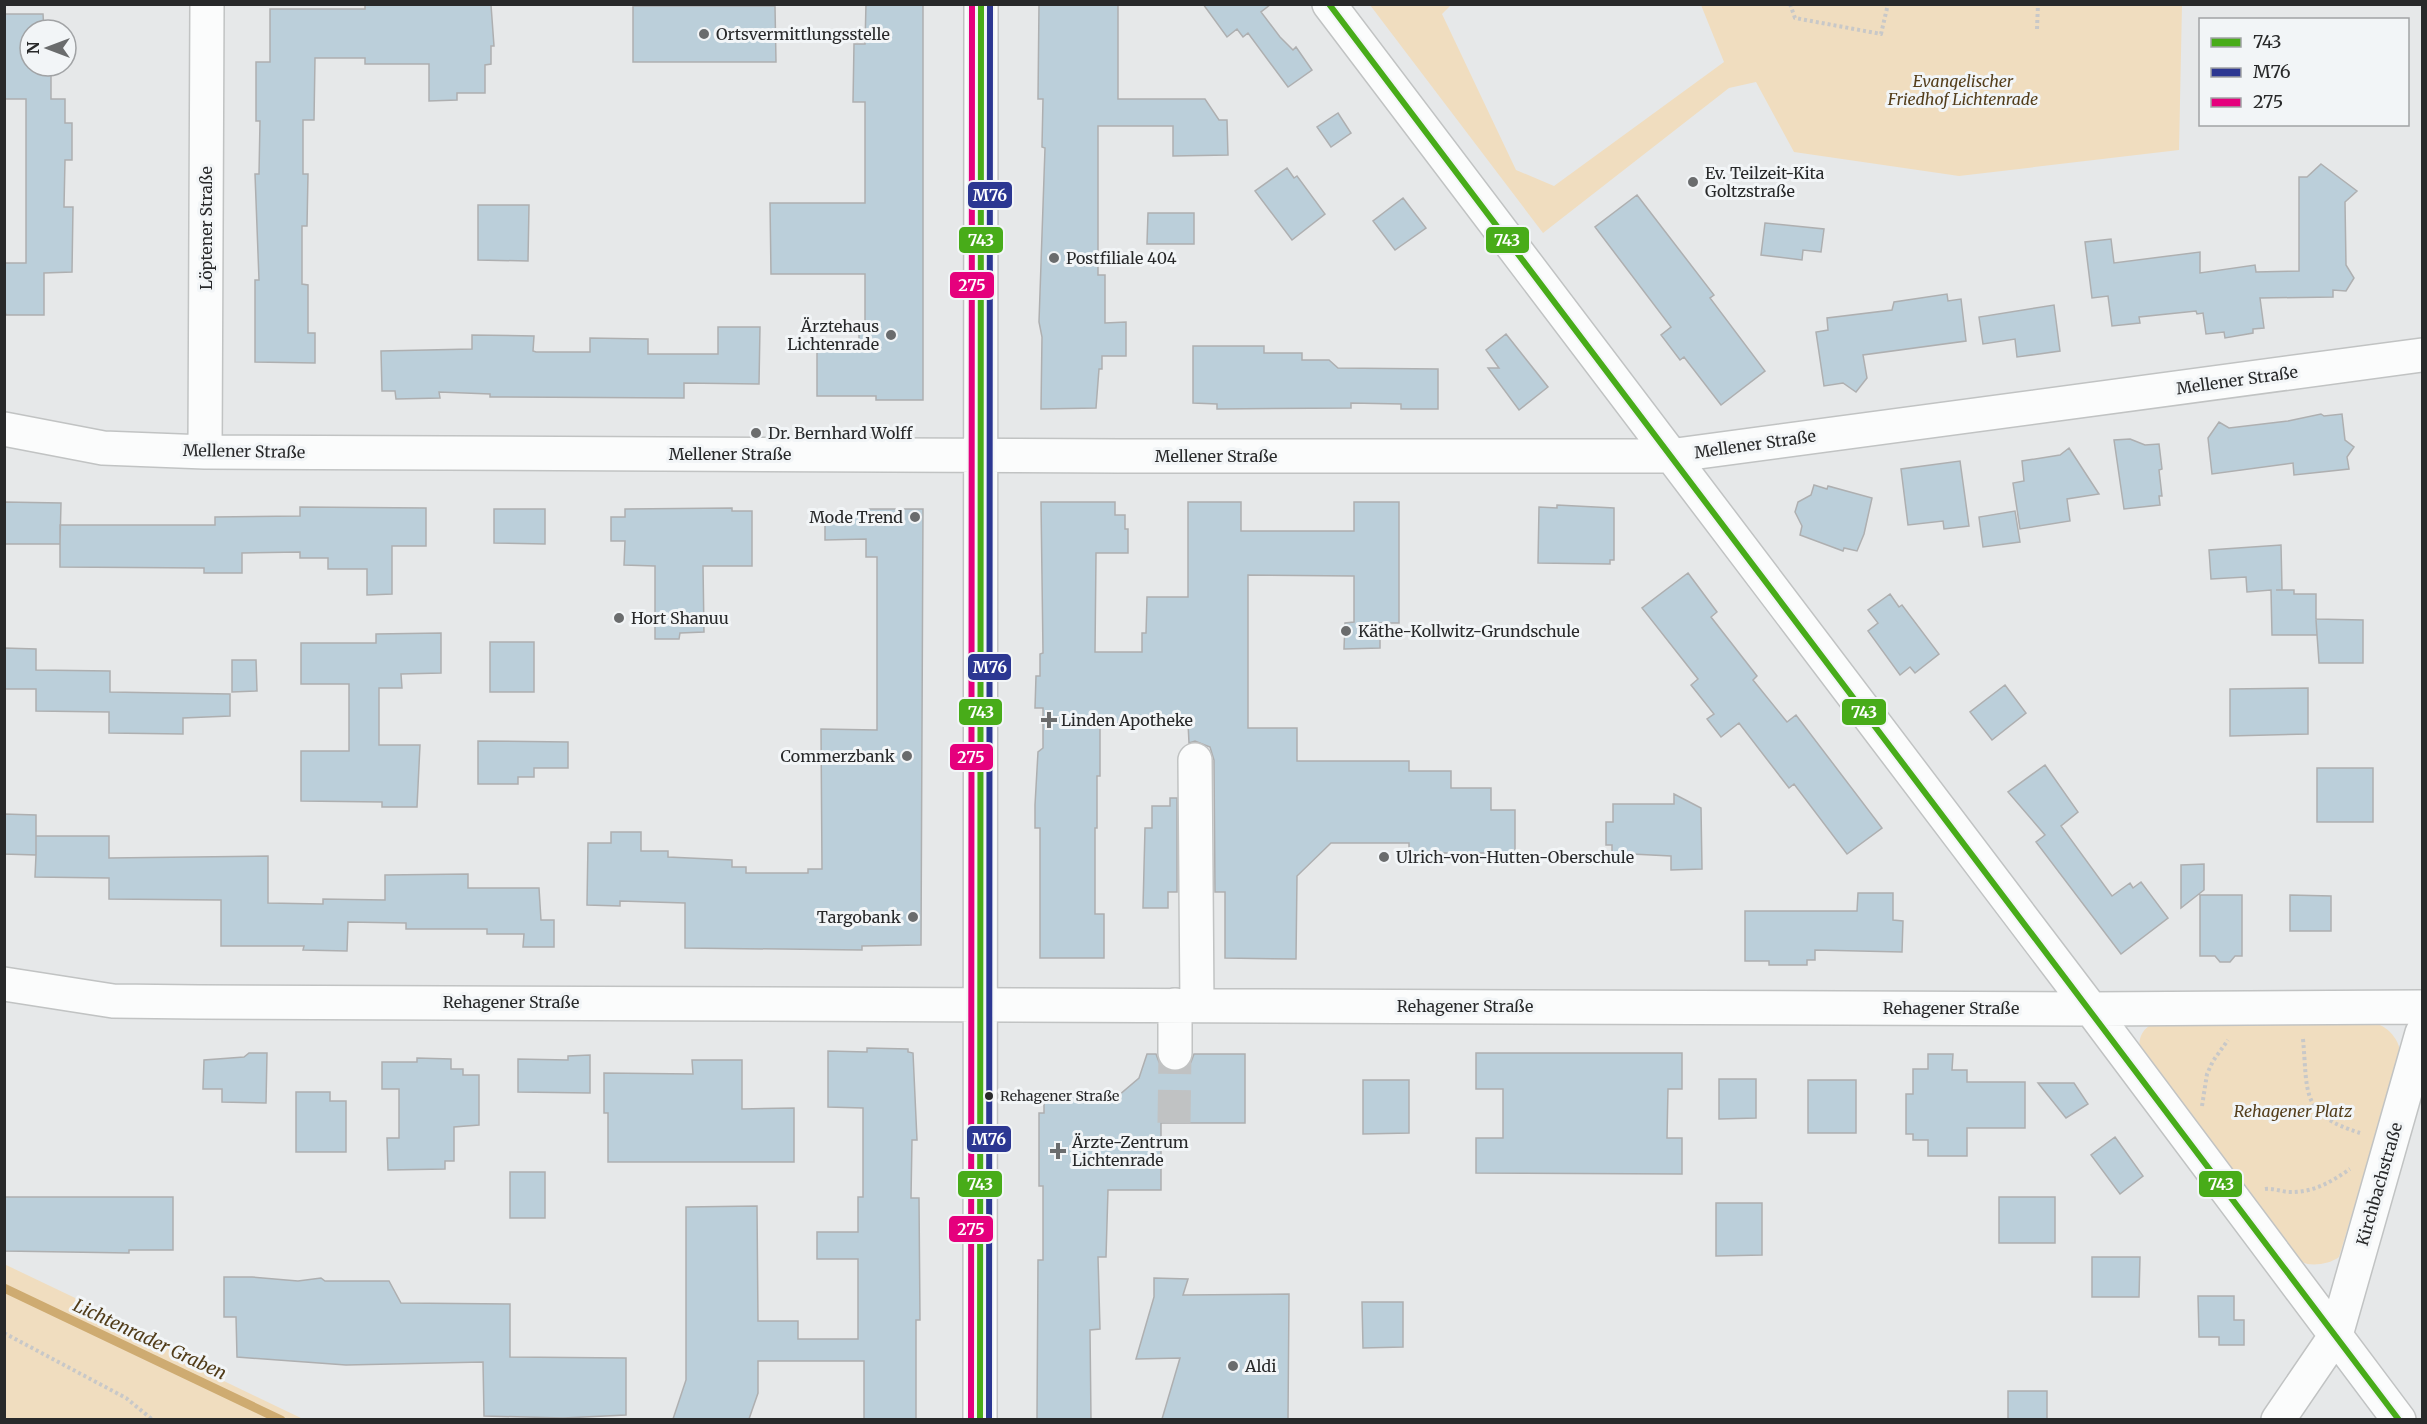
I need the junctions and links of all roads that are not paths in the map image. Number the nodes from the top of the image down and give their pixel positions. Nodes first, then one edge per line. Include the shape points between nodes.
1 (207, 4) edge
2 (981, 4) edge
3 (1329, 4) edge
4 (2422, 355) edge
5 (4, 429) edge
6 (205, 452) junction
7 (981, 455) junction
8 (1669, 456) junction
9 (1195, 760) dead end
10 (4, 984) edge
11 (980, 1004) junction
12 (1186, 1005) junction
13 (2422, 1007) edge
14 (2091, 1009) junction
15 (2422, 1033) edge
16 (1175, 1053) tunnel mouth
17 (2336, 1335) junction
18 (980, 1419) edge
19 (2278, 1419) edge
20 (2399, 1419) edge

1 - 6 street, Löptener Straße
2 - 7 street
3 - 8 street
4 - 8 street, Mellener Straße
5 - 6 street, Mellener Straße via 103,448
6 - 7 street, Mellener Straße
7 - 8 street, Mellener Straße
7 - 11 street
8 - 14 street
9 - 12 street
10 - 11 street, Rehagener Straße via 113,1001
11 - 12 street, Rehagener Straße
11 - 18 street
12 - 14 street, Rehagener Straße
12 - 16 street
13 - 14 street, Rehagener Straße
14 - 17 street
15 - 17 street, Kirchbachstraße
17 - 19 street, Kirchbachstraße
17 - 20 street

